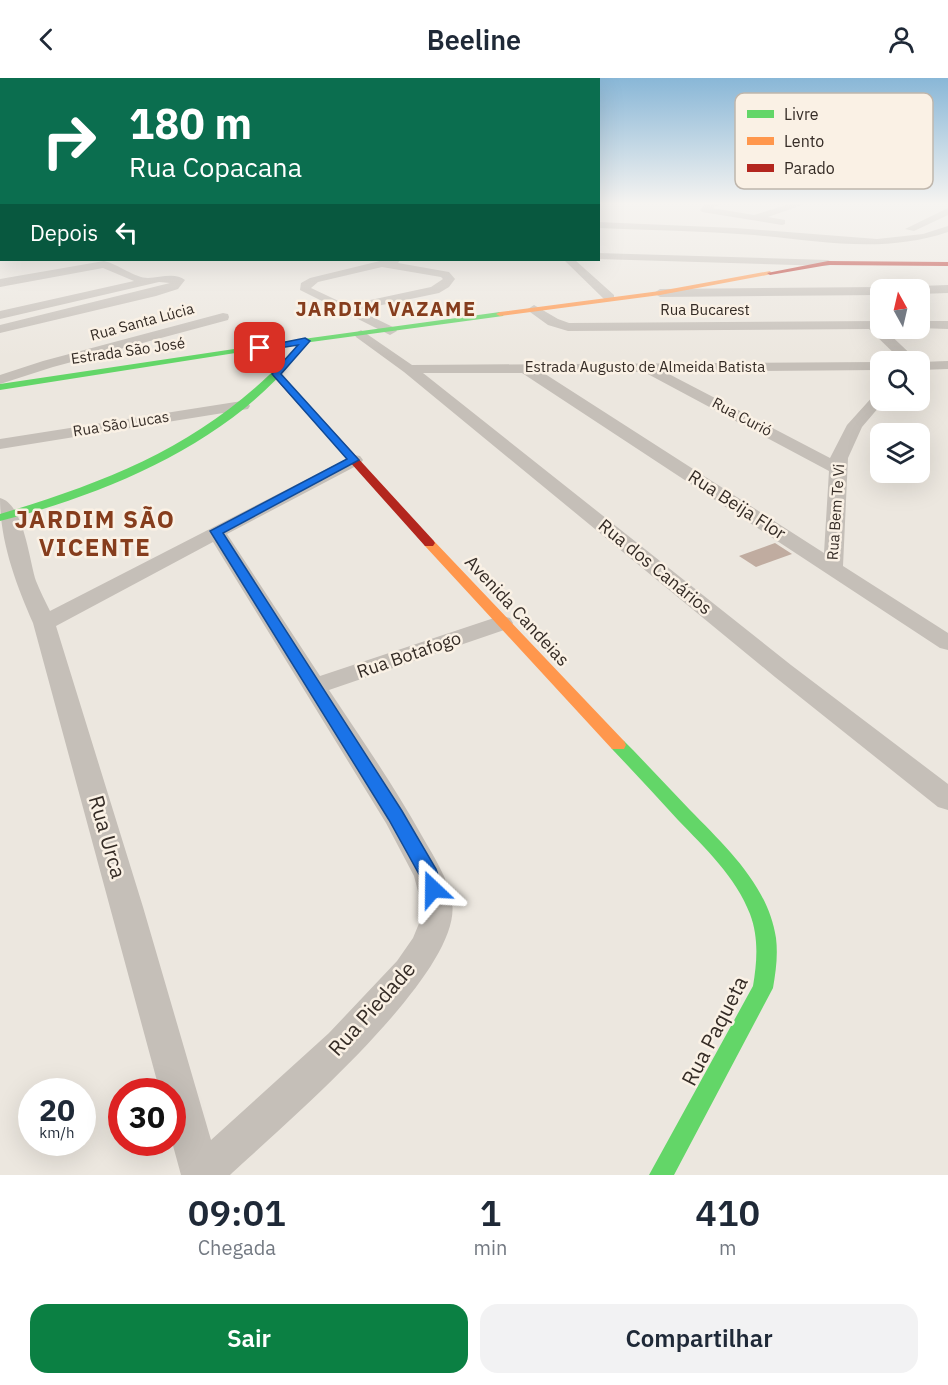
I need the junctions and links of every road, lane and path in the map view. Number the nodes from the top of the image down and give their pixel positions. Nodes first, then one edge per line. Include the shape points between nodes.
1 (600, 256) edge
2 (390, 261) edge
3 (570, 261) edge
4 (381, 263) junction
5 (828, 263) junction
6 (948, 264) edge
7 (145, 282) junction
8 (0, 283) edge
9 (948, 289) edge
10 (930, 290) edge
11 (870, 291) edge
12 (660, 293) junction
13 (610, 298) junction
14 (347, 309) junction
15 (534, 309) junction
16 (0, 315) edge
17 (223, 317) dead end
18 (930, 325) edge
19 (948, 325) edge
20 (870, 326) edge
21 (0, 329) edge
22 (390, 331) junction
23 (367, 335) junction
24 (889, 339) edge
25 (304, 343) junction
26 (901, 351) edge
27 (948, 365) edge
28 (870, 366) edge
29 (930, 366) edge
30 (645, 367) junction
31 (525, 368) junction
32 (409, 369) junction
33 (48, 372) junction
34 (276, 374) junction
35 (0, 380) edge
36 (0, 387) edge
37 (224, 395) dead end
38 (242, 406) junction
39 (870, 409) edge
40 (204, 411) junction
41 (175, 430) dead end
42 (0, 444) edge
43 (354, 460) junction
44 (838, 469) junction
45 (4, 507) edge
46 (216, 531) junction
47 (832, 568) junction
48 (44, 623) junction
49 (502, 623) junction
50 (948, 643) edge
51 (316, 686) junction
52 (948, 800) edge
53 (736, 869) joint
54 (201, 1175) edge
55 (661, 1175) edge

1 - 5 street
2 - 4 street
3 - 13 street
4 - 14 street via 304,286
4 - 14 street via 445,274 449,279 435,290
5 - 6 street, Estrada São José
5 - 12 street, Estrada São José
7 - 8 street via 105,264
7 - 16 street
7 - 21 street via 170,278 179,282
9 - 10 street
11 - 12 street
12 - 13 street, Estrada São José
13 - 15 street, Estrada São José
14 - 22 street
15 - 20 street, Rua Bucarest via 568,327
15 - 22 street, Estrada São José
17 - 33 street, Rua Santa Lúcia
18 - 19 street
22 - 23 street, Estrada São José
23 - 25 street, Estrada São José
23 - 32 street, Rua dos Canários
24 - 26 street
25 - 33 street, Estrada São José via 269,350
25 - 34 street
27 - 29 street
28 - 30 street, Estrada Augusto de Almeida Batista
30 - 31 street, Estrada Augusto de Almeida Batista
30 - 44 street, Rua Curió
31 - 32 street, Estrada Augusto de Almeida Batista
31 - 47 street, Rua Beija Flor
32 - 52 street, Rua dos Canários
33 - 35 street, Rua Santa Lúcia
33 - 36 street, Estrada São José
34 - 38 street
34 - 43 street, Avenida Candeias
37 - 40 street
38 - 40 street, Rua São Lucas
38 - 45 street via 196,436 74,494
39 - 44 street, Rua Bem Te Vi via 855,425 839,458
40 - 41 street
40 - 42 street, Rua São Lucas
43 - 46 street
43 - 49 street, Avenida Candeias
44 - 47 street, Rua Bem Te Vi
45 - 48 street, Rua Urca via 26,582
46 - 48 street
46 - 51 street, Rua Piedade
47 - 50 street, Rua Beija Flor
48 - 54 street, Rua Urca
49 - 51 street, Rua Botafogo
49 - 53 street, Avenida Candeias
51 - 54 street, Rua Piedade via 429,874 437,903 436,921 409,972 342,1046
53 - 55 street, Rua Paqueta via 763,922 769,969 763,988

